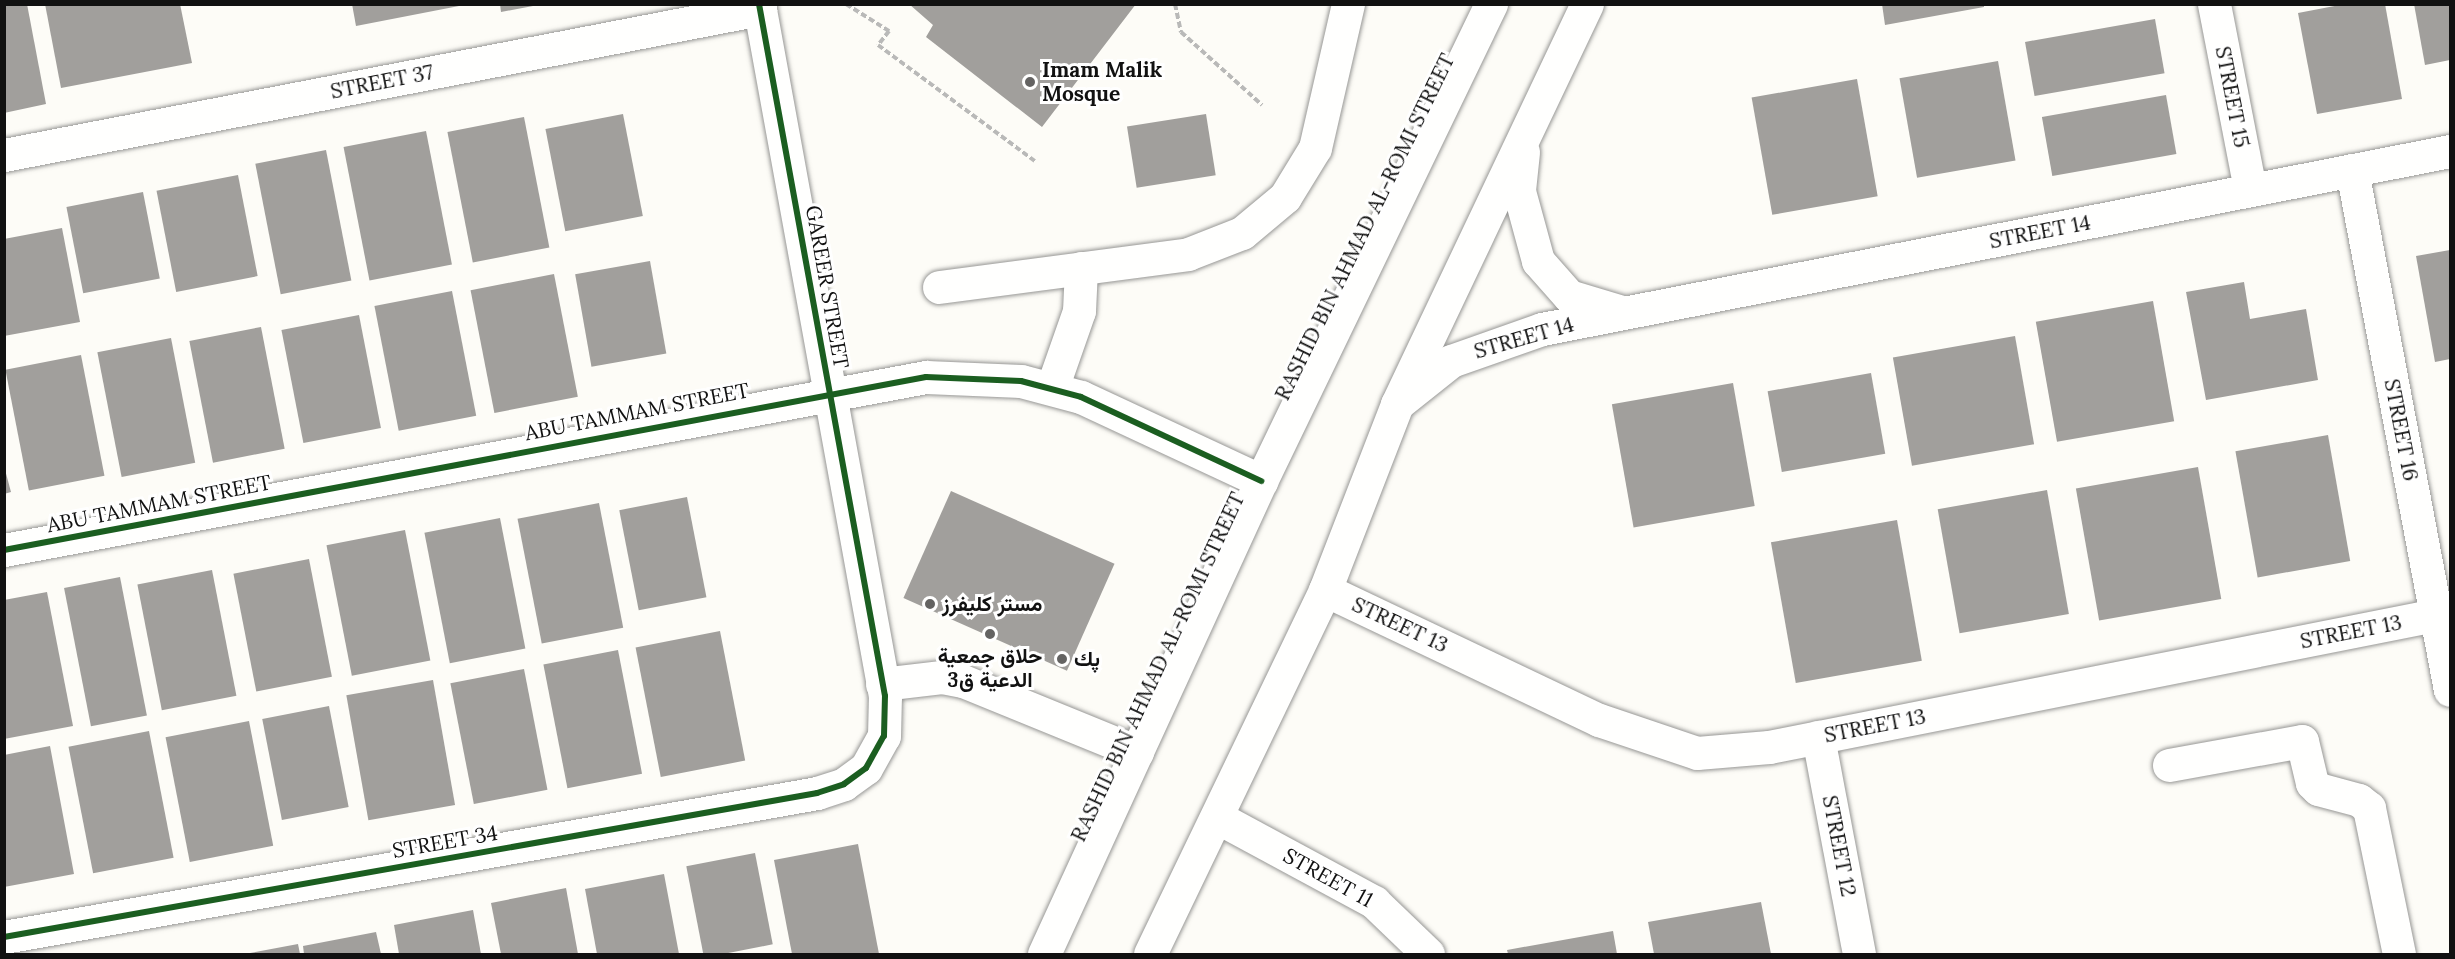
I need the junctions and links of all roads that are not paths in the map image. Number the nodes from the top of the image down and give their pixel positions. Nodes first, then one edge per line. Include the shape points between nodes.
1 (1348, 4) edge
2 (1491, 4) edge
3 (1587, 4) edge
4 (2214, 4) edge
5 (759, 7) edge
6 (1529, 125) junction
7 (2451, 151) edge
8 (4, 155) edge
9 (2352, 170) junction
10 (2250, 190) junction
11 (1081, 268) junction
12 (939, 287) dead end
13 (1630, 313) junction
14 (1052, 388) junction
15 (829, 392) junction
16 (1397, 404) junction
17 (1261, 481) junction
18 (4, 550) edge
19 (1325, 590) junction
20 (2443, 614) edge
21 (882, 684) junction
22 (2451, 690) edge
23 (1818, 738) junction
24 (1137, 752) junction
25 (877, 753) joint
26 (2169, 765) dead end
27 (1217, 817) junction
28 (4, 937) edge
29 (1044, 954) edge
30 (1150, 954) edge
31 (1428, 954) edge
32 (1859, 954) edge
33 (2399, 954) edge

1 - 11 street via 1314,148 1296,182 1265,217 1224,242 1188,254
2 - 17 street, RASHID BIN AHMAD AL-ROMI STREET
3 - 6 street
4 - 10 street, STREET 15
5 - 8 street, STREET 37
5 - 15 street, GAREER STREET
6 - 13 street, STREET 14 via 1519,190 1538,261 1569,296
6 - 16 street
7 - 9 street, STREET 14
9 - 10 street, STREET 14
9 - 20 street, STREET 16
10 - 13 street, STREET 14
11 - 12 street
11 - 14 street via 1079,311
13 - 16 street, STREET 14 via 1542,329 1478,349 1437,371
14 - 15 street, ABU TAMMAM STREET via 958,376
14 - 17 street, ABU TAMMAM STREET via 1081,397
15 - 18 street, ABU TAMMAM STREET
15 - 21 street, GAREER STREET
16 - 19 street
17 - 24 street, RASHID BIN AHMAD AL-ROMI STREET
19 - 23 street, STREET 13 via 1599,720 1661,744 1697,753
19 - 27 street
20 - 22 street, STREET 16
20 - 23 street, STREET 13
21 - 24 street via 942,677 963,681
21 - 25 street, GAREER STREET via 886,716
23 - 32 street, STREET 12
24 - 29 street, RASHID BIN AHMAD AL-ROMI STREET
25 - 28 street, STREET 34 via 854,778 817,793
26 - 33 street via 2302,741 2312,783 2318,789 2359,800 2369,808
27 - 30 street
27 - 31 street, STREET 11 via 1374,902

